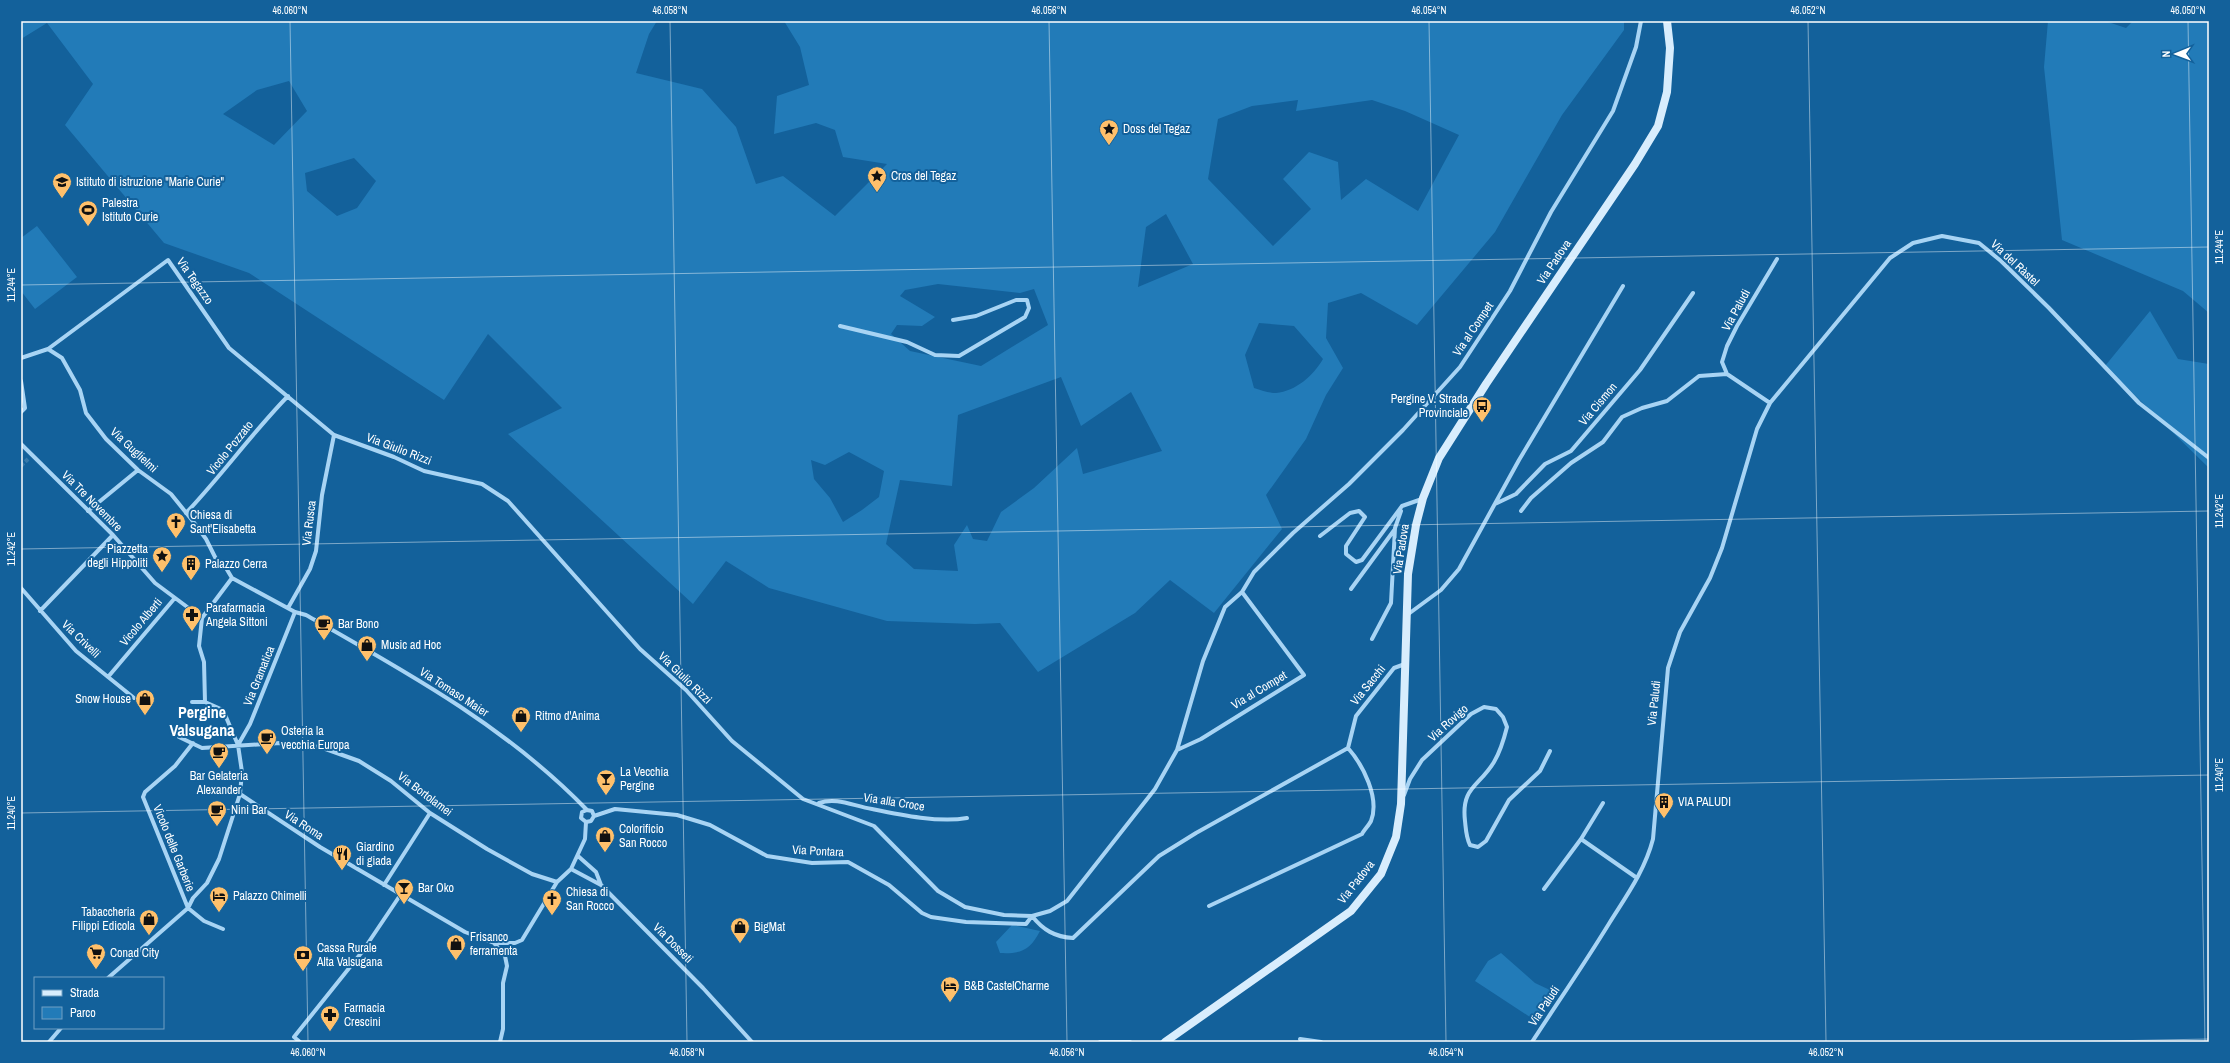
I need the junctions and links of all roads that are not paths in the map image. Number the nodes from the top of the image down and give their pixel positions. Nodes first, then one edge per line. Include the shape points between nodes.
1 (1641, 21) edge
2 (1667, 21) edge
3 (1777, 259) dead end
4 (1623, 286) dead end
5 (1693, 293) dead end
6 (953, 320) dead end
7 (840, 326) dead end
8 (48, 349) junction
9 (21, 358) edge
10 (1727, 374) junction
11 (21, 381) edge
12 (288, 396) junction
13 (1770, 404) junction
14 (21, 412) edge
15 (334, 435) junction
16 (21, 444) edge
17 (32, 456) junction
18 (2209, 458) edge
19 (28, 459) tunnel mouth
20 (138, 470) junction
21 (1423, 498) junction
22 (1495, 504) junction
23 (1402, 506) junction
24 (88, 511) junction
25 (1521, 511) dead end
26 (186, 513) junction
27 (1395, 528) junction
28 (113, 535) junction
29 (1320, 536) dead end
30 (232, 578) junction
31 (21, 588) edge
32 (1351, 589) dead end
33 (1242, 592) junction
34 (174, 599) junction
35 (288, 608) junction
36 (40, 611) junction
37 (295, 612) junction
38 (1407, 615) junction
39 (202, 618) junction
40 (1372, 639) dead end
41 (1406, 664) junction
42 (108, 677) junction
43 (134, 698) dead end
44 (192, 702) dead end
45 (205, 702) junction
46 (179, 737) dead end
47 (193, 744) junction
48 (238, 744) junction
49 (1348, 748) junction
50 (1177, 750) junction
51 (1550, 751) dead end
52 (240, 794) junction
53 (818, 803) junction
54 (1603, 803) dead end
55 (1400, 804) junction
56 (587, 810) junction
57 (430, 813) junction
58 (594, 816) junction
59 (967, 818) dead end
60 (586, 822) junction
61 (1581, 838) junction
62 (578, 856) junction
63 (572, 869) junction
64 (1637, 878) junction
65 (557, 882) junction
66 (384, 885) junction
67 (601, 885) junction
68 (1544, 889) dead end
69 (401, 894) junction
70 (1209, 906) dead end
71 (188, 908) junction
72 (1032, 916) junction
73 (223, 928) dead end
74 (494, 944) junction
75 (109, 977) edge
76 (60, 1029) edge
77 (1300, 1039) dead end
78 (49, 1042) edge
79 (300, 1042) edge
80 (500, 1042) edge
81 (752, 1042) edge
82 (1100, 1042) edge
83 (1130, 1042) edge
84 (1165, 1042) edge
85 (1320, 1042) edge
86 (1532, 1042) edge

1 - 33 street, Via al Compet via 1636,47 1613,111 1551,212 1510,291 1460,367 1404,430 1254,572
2 - 21 main road, Via Padova via 1670,48 1667,92 1658,126 1439,458
3 - 10 street, Via Paludi via 1727,346 1722,362
4 - 22 street
5 - 22 street, Via Cismon via 1640,370 1571,451 1545,464 1516,494
6 - 7 street via 982,314 1016,300 1027,300 1029,308 1025,317 959,356 935,355 907,342
8 - 9 street, Via Tegazzo
8 - 12 street, Via Tegazzo via 168,260 229,348
8 - 20 street, Via Guglielmi via 62,358 80,390 86,413 106,439
10 - 13 street
10 - 25 street via 1699,376 1667,401 1622,417 1603,442 1571,463 1531,498
11 - 14 street via 26,408
12 - 15 street, Via Tegazzo
12 - 26 street, Vicolo Pozzato via 266,419 214,484
13 - 18 street, Via del Ràstel via 1890,258 1913,243 1942,236 1979,243 2049,308 2139,403
13 - 64 street, Via Paludi via 1757,429 1722,548 1710,578 1680,632 1668,668 1653,839
15 - 35 street, Via Rusca via 322,494 316,551 310,569
15 - 53 street, Via Giulio Rizzi via 424,471 482,484 508,502 640,649 686,690 732,741 803,799
16 - 17 street, Via Tre Novembre
17 - 19 street
17 - 24 street, Via Tre Novembre
20 - 24 street
20 - 26 street, Via Guglielmi via 171,494
21 - 23 street
21 - 38 main road, Via Padova via 1411,547
22 - 38 street via 1459,569 1441,590
23 - 27 street
23 - 29 street via 1362,560 1356,562 1346,554 1346,546 1365,517 1359,511 1350,514
24 - 28 street, Via Tre Novembre
26 - 30 street, Via Guglielmi via 206,539 217,561 226,568
27 - 32 street
27 - 40 street via 1391,603
28 - 34 street, Via Tre Novembre
28 - 36 street
30 - 35 street
30 - 39 street
31 - 36 street, Via Crivelli
33 - 50 street, Via al Compet via 1225,608 1206,654
33 - 50 street, Via al Compet via 1304,675 1202,740
34 - 39 street, Via Tre Novembre
34 - 42 street, Vicolo Alberti
35 - 37 street
36 - 42 street, Via Crivelli via 76,651
37 - 48 street, Via Gramatica via 250,724
37 - 56 street, Via Tomaso Maier via 306,615 401,669 461,708 532,759
38 - 41 main road, Via Padova
39 - 45 street via 199,646 204,662
41 - 49 street, Via Sacchi via 1394,668 1356,716
41 - 55 main road, Via Padova
42 - 43 street, Via Crivelli
44 - 45 street
45 - 48 street via 223,710
46 - 47 street
47 - 48 street, Via Bortolamei via 202,748
47 - 71 street, Vicolo delle Garberie via 175,766 144,792 143,797
48 - 52 street via 242,772
48 - 57 street, Via Bortolamei via 320,747 359,761
49 - 70 street via 1358,759 1374,800 1371,821 1362,834
49 - 72 street via 1159,856 1073,938 1063,938 1042,928
50 - 72 street, Via al Compet via 1155,789 1068,901 1050,912
51 - 55 street, Via Rovigo via 1540,771 1509,800 1486,841 1478,847 1470,845 1466,837 1463,807 1468,793 1494,762 1503,740 1507,727 1496,709 1484,707 1471,714 1422,760 1410,779
52 - 66 street, Via Roma via 320,847
52 - 71 street via 219,859 207,883 193,898
53 - 59 street, Via alla Croce via 830,799 872,809 952,821
53 - 72 street, Via Giulio Rizzi via 874,826 938,891 965,907 1004,915
54 - 61 street
55 - 84 main road, Via Padova via 1396,837 1381,874 1351,911
56 - 58 street via 592,811
56 - 60 street via 582,812 581,818
57 - 65 street, Via Bortolamei via 487,849 526,870
57 - 66 street
58 - 60 street via 591,822
58 - 72 street, Via Pontara via 615,809 677,815 710,825 767,856 812,863 848,862 889,885 922,913 931,917 1026,924
60 - 62 street via 585,839
61 - 64 street
61 - 68 street
62 - 63 street
62 - 67 street via 596,872
63 - 65 street
63 - 67 street, Via Dosseti
64 - 86 street, Via Paludi via 1586,962
65 - 74 street via 522,940 516,943
66 - 69 street, Via Roma
67 - 81 street, Via Dosseti via 709,993
69 - 74 street, Via Roma via 465,932
69 - 79 street via 362,952 294,1037
71 - 73 street via 204,921
71 - 75 street
74 - 80 street via 505,956 507,966 503,983 503,1029
76 - 78 street
77 - 85 street
82 - 83 street

